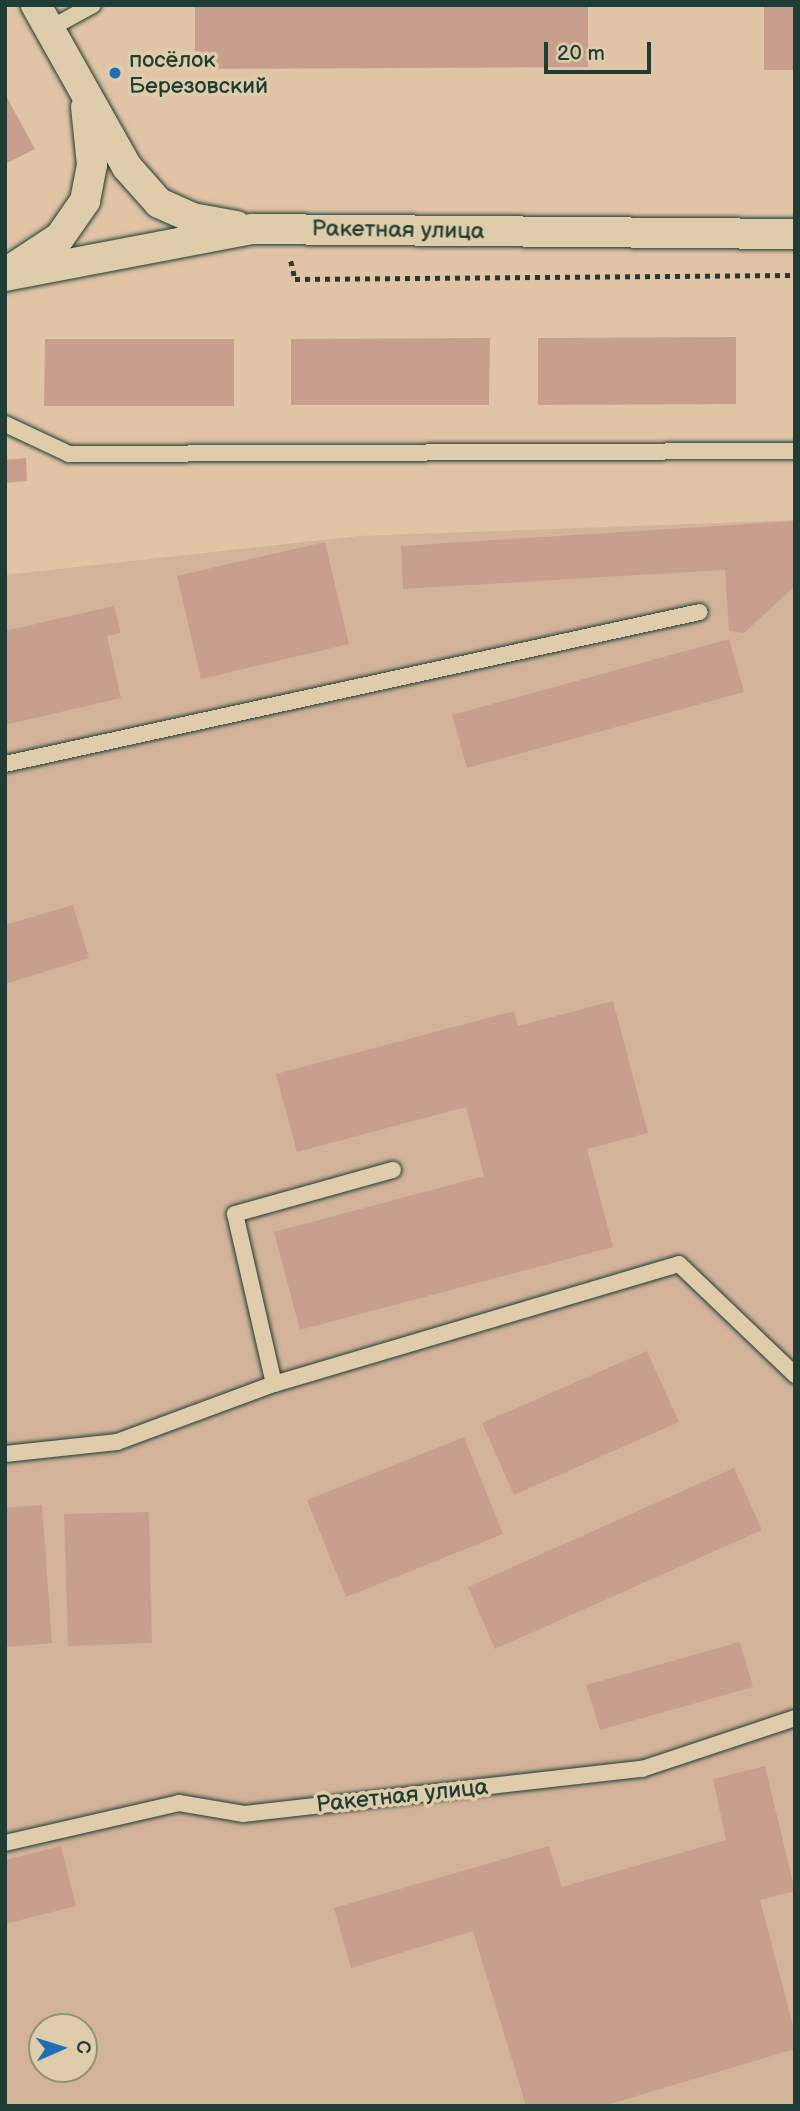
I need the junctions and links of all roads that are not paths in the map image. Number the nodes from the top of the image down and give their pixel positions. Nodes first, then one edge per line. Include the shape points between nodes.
1 (93, 5) edge
2 (43, 17) edge
3 (85, 96) junction
4 (252, 229) junction
5 (795, 234) edge
6 (5, 275) edge
7 (5, 424) edge
8 (795, 452) edge
9 (700, 612) dead end
10 (5, 764) edge
11 (393, 1170) dead end
12 (795, 1375) edge
13 (274, 1384) junction
14 (5, 1454) edge
15 (795, 1718) edge
16 (5, 1843) edge

1 - 2 lane
2 - 3 street
3 - 4 street via 127,167 159,203 192,218
3 - 6 street via 92,164 85,201 60,237
4 - 5 street, Ракетная улица
4 - 6 street, Ракетная улица
7 - 8 lane via 69,454
9 - 10 lane
11 - 13 lane via 235,1214
12 - 13 lane via 679,1264
13 - 14 lane via 117,1442
15 - 16 lane, Ракетная улица via 642,1769 244,1814 179,1803

